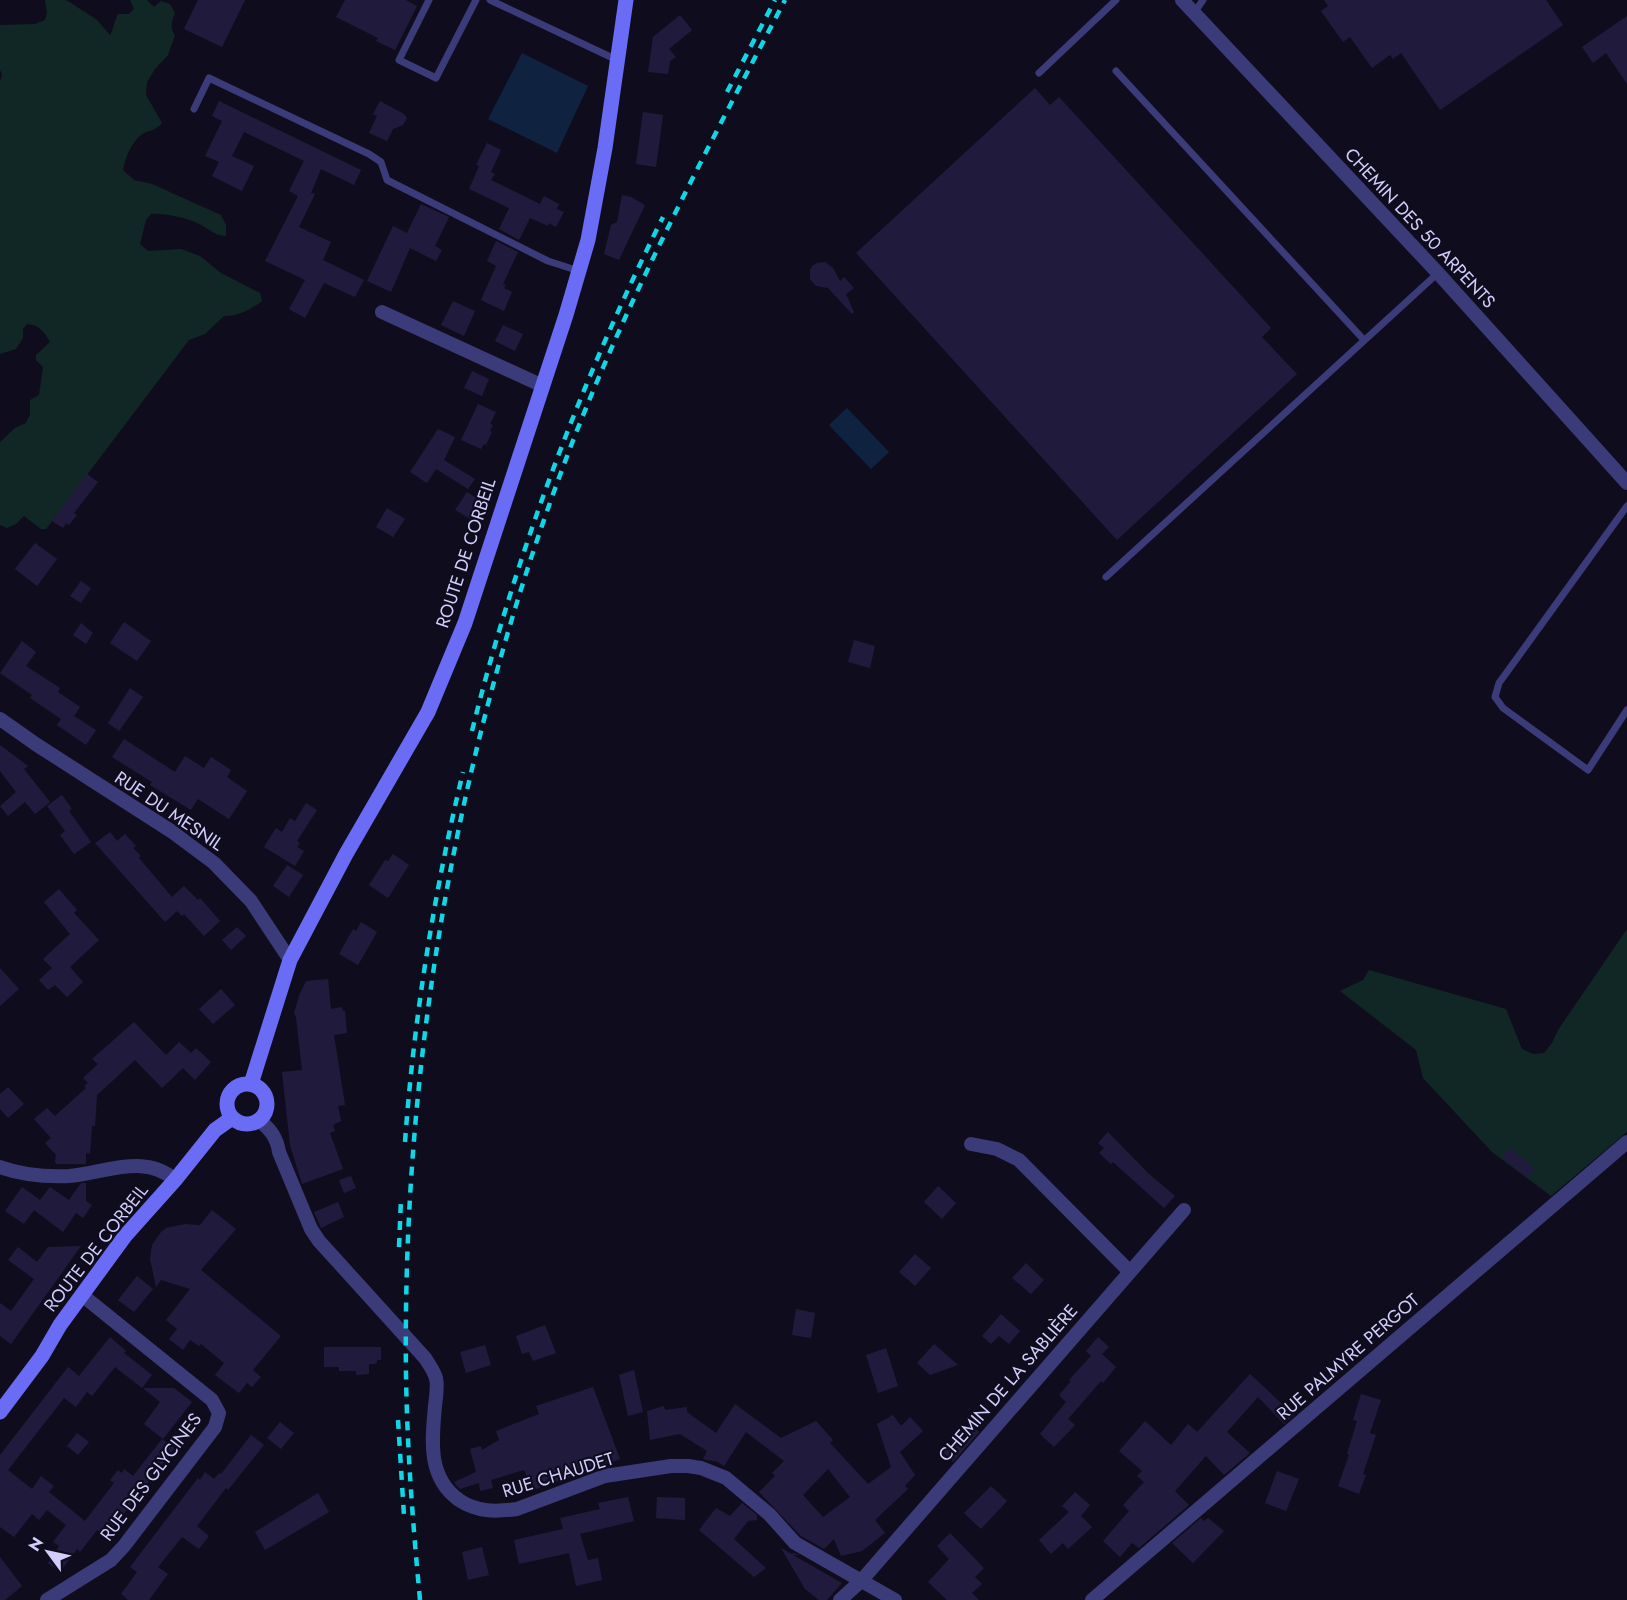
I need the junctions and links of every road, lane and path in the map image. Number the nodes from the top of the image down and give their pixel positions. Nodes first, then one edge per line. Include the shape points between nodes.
1 (429, 0) edge
2 (476, 0) edge
3 (490, 0) edge
4 (626, 0) edge
5 (1116, 0) edge
6 (1182, 0) edge
7 (1203, 0) edge
8 (1194, 13) junction
9 (617, 60) junction
10 (1116, 71) dead end
11 (1039, 73) dead end
12 (194, 109) dead end
13 (579, 271) junction
14 (1438, 273) junction
15 (382, 312) dead end
16 (1364, 340) junction
17 (543, 386) junction
18 (1627, 483) edge
19 (1627, 506) edge
20 (1106, 577) dead end
21 (1627, 710) edge
22 (0, 719) edge
23 (290, 960) junction
24 (251, 1084) junction
25 (232, 1118) junction
26 (259, 1120) junction
27 (1627, 1142) edge
28 (971, 1144) dead end
29 (0, 1167) edge
30 (175, 1180) junction
31 (1184, 1210) dead end
32 (1129, 1271) junction
33 (82, 1295) junction
34 (0, 1412) edge
35 (861, 1581) junction
36 (47, 1600) edge
37 (840, 1600) edge
38 (895, 1600) edge
39 (1092, 1600) edge

1 - 2 lane via 399,60 436,78
3 - 9 lane
4 - 9 main road, ROUTE DE CORBEIL
5 - 11 lane
6 - 8 street, CHEMIN DES 50 ARPENTS
7 - 8 lane
8 - 14 street, CHEMIN DES 50 ARPENTS
9 - 13 main road, ROUTE DE CORBEIL via 605,148
10 - 16 lane
12 - 13 lane via 209,78 369,154 381,162 387,180 548,261
13 - 17 main road, ROUTE DE CORBEIL
14 - 16 lane
14 - 18 street, CHEMIN DES 50 ARPENTS
15 - 17 street
16 - 20 lane
17 - 23 main road, ROUTE DE CORBEIL via 465,623 428,712
19 - 21 lane via 1499,683 1495,697 1503,708 1588,770
22 - 23 street, RUE DU MESNIL via 214,863 251,901
23 - 24 main road, ROUTE DE CORBEIL
24 - 25 main road via 239,1086 230,1095 227,1106
24 - 26 main road via 262,1091 267,1103
25 - 26 main road via 242,1124
25 - 30 main road, ROUTE DE CORBEIL via 215,1130
26 - 35 street, RUE CHAUDET via 277,1139 279,1152 319,1241 433,1370 437,1388 433,1456 435,1469 450,1494 472,1507 504,1511 605,1476 671,1466 694,1467 726,1478 769,1514 795,1543
27 - 39 street, RUE PALMYRE PERGOT
28 - 32 street via 998,1149 1019,1160
29 - 30 street via 27,1174 68,1176 142,1165 165,1172
30 - 33 main road, ROUTE DE CORBEIL via 125,1236
31 - 32 street, CHEMIN DE LA SABLIÈRE
32 - 35 street, CHEMIN DE LA SABLIÈRE
33 - 34 main road, ROUTE DE CORBEIL
33 - 36 street, RUE DES GLYCINES via 212,1400 219,1413 215,1427 124,1546 111,1560
35 - 37 street, CHEMIN DE LA SABLIÈRE
35 - 38 street, RUE CHAUDET

